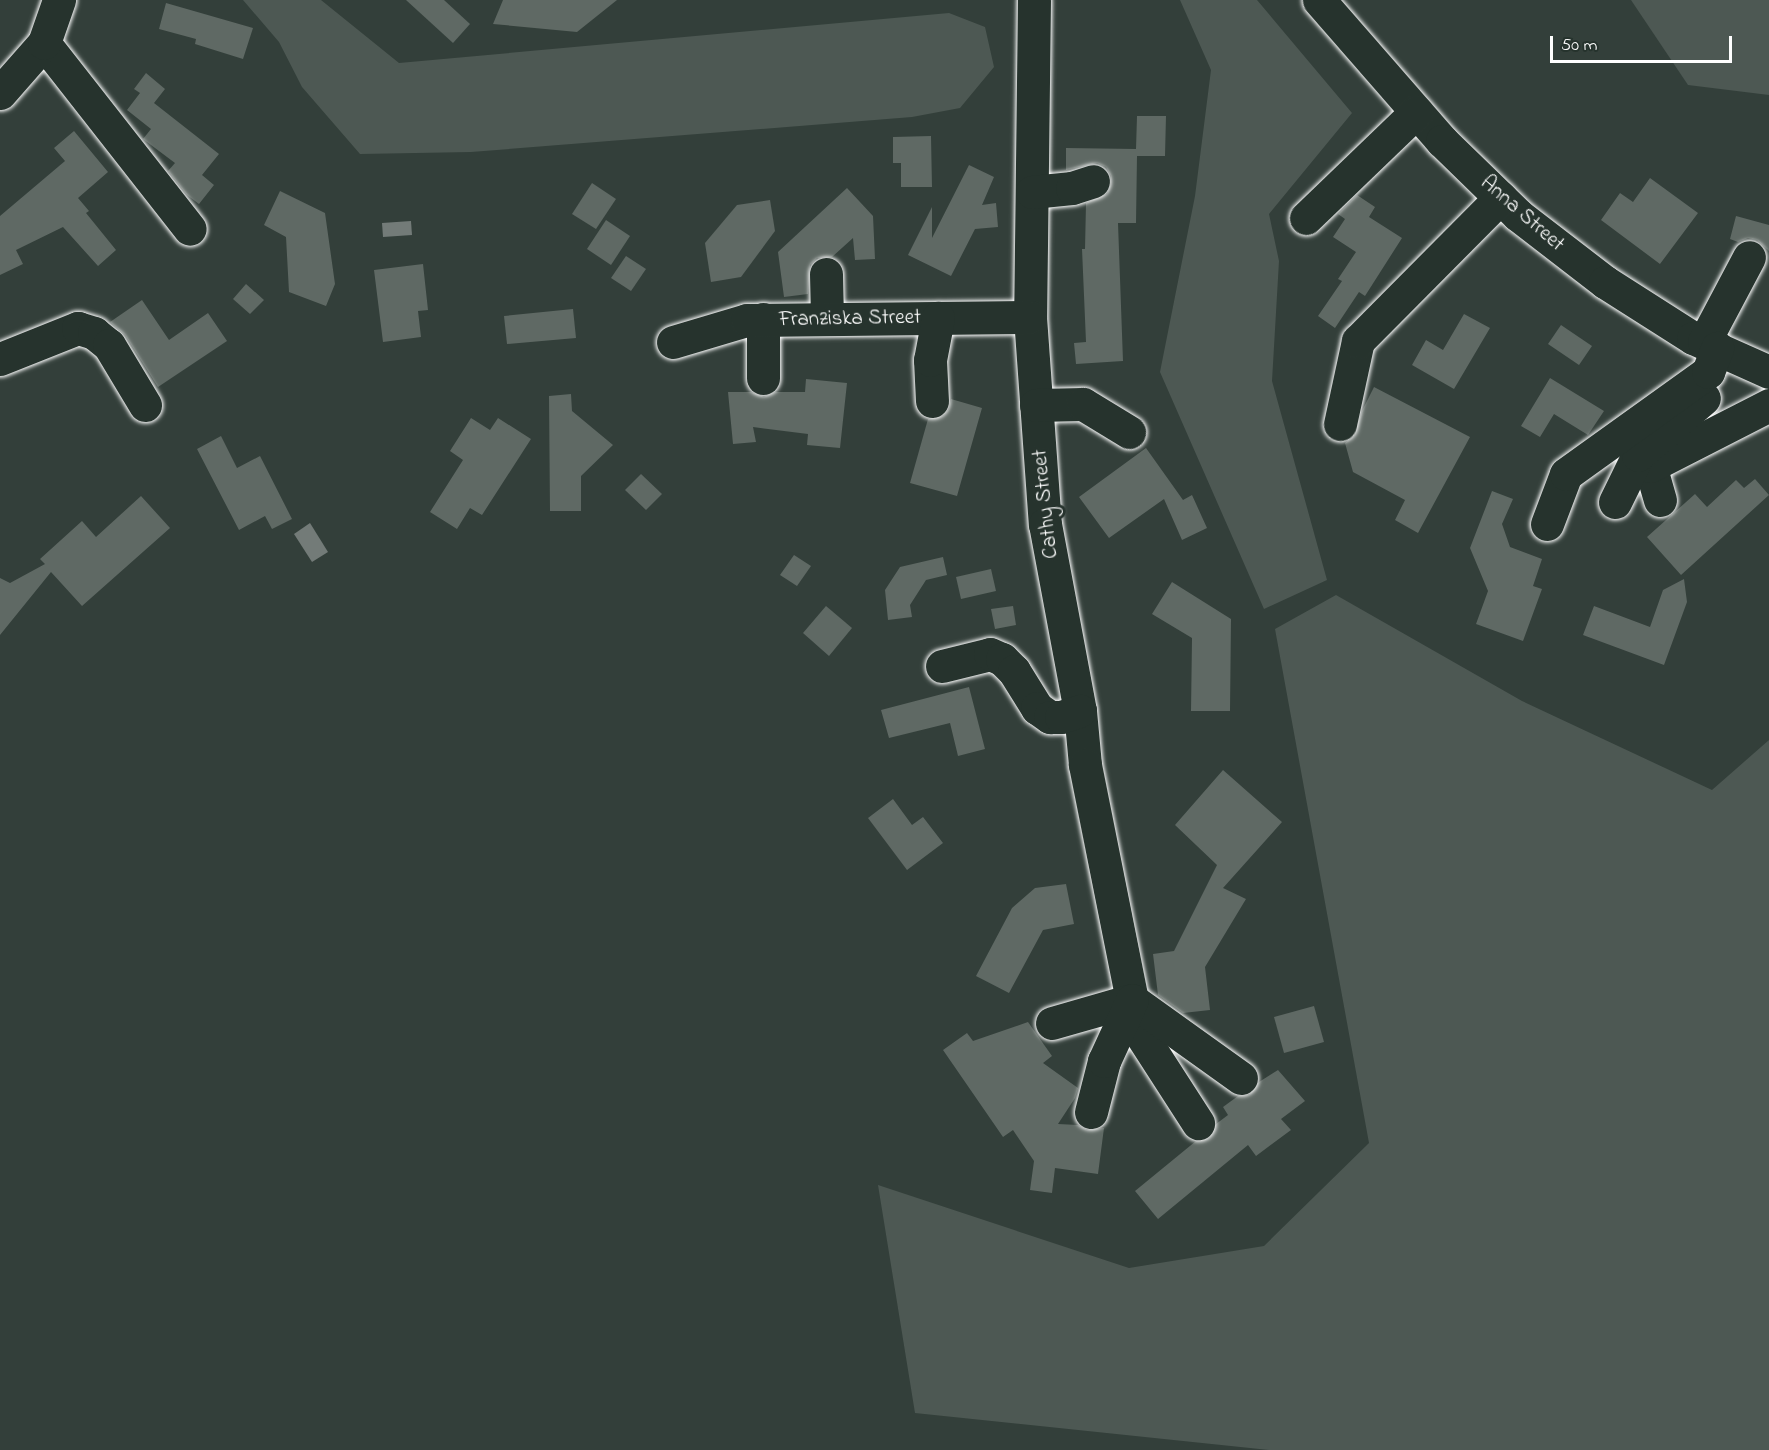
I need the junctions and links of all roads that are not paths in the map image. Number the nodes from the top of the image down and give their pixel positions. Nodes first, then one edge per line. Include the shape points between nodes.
1 (59, 0) edge
2 (1034, 0) edge
3 (1319, 0) edge
4 (44, 43) junction
5 (0, 93) edge
6 (1416, 112) junction
7 (1093, 181) dead end
8 (1032, 192) junction
9 (1500, 198) junction
10 (1306, 218) dead end
11 (190, 229) dead end
12 (1749, 257) dead end
13 (826, 274) dead end
14 (1030, 317) junction
15 (938, 318) junction
16 (827, 319) junction
17 (763, 320) junction
18 (673, 342) dead end
19 (1718, 349) junction
20 (0, 359) edge
21 (1769, 372) edge
22 (763, 378) dead end
23 (932, 401) dead end
24 (145, 405) dead end
25 (1036, 405) junction
26 (1769, 405) edge
27 (1340, 424) dead end
28 (1129, 432) dead end
29 (1660, 500) dead end
30 (1615, 502) dead end
31 (1547, 524) dead end
32 (942, 666) dead end
33 (1080, 711) junction
34 (1132, 1000) junction
35 (1052, 1023) dead end
36 (1241, 1078) dead end
37 (1091, 1112) dead end
38 (1198, 1123) dead end

1 - 4 street
2 - 8 street, Cathy Street
3 - 6 street, Anna Street
4 - 5 street
4 - 11 street
6 - 9 street, Anna Street
6 - 10 street
7 - 8 street via 1072,188
8 - 14 street, Cathy Street
9 - 19 street, Anna Street via 1605,282
9 - 27 street via 1358,341
12 - 19 street
13 - 16 street
14 - 15 street, Franziska Street
14 - 25 street, Cathy Street
15 - 16 street, Franziska Street
15 - 23 street via 930,360
16 - 17 street, Franziska Street
17 - 18 street, Franziska Street via 747,320
17 - 22 street
19 - 21 street, Anna Street
19 - 30 street via 1717,387 1638,455
19 - 31 street via 1708,372 1566,474
20 - 24 street via 78,328 94,333 109,345
25 - 28 street via 1083,404
25 - 33 street, Cathy Street via 1045,524
26 - 29 street via 1650,466
32 - 33 street via 990,654 1014,671 1037,708 1050,717
33 - 34 street, Cathy Street via 1085,765
34 - 35 street
34 - 36 street
34 - 37 street via 1104,1060
34 - 38 street, Cathy Street via 1138,1030

